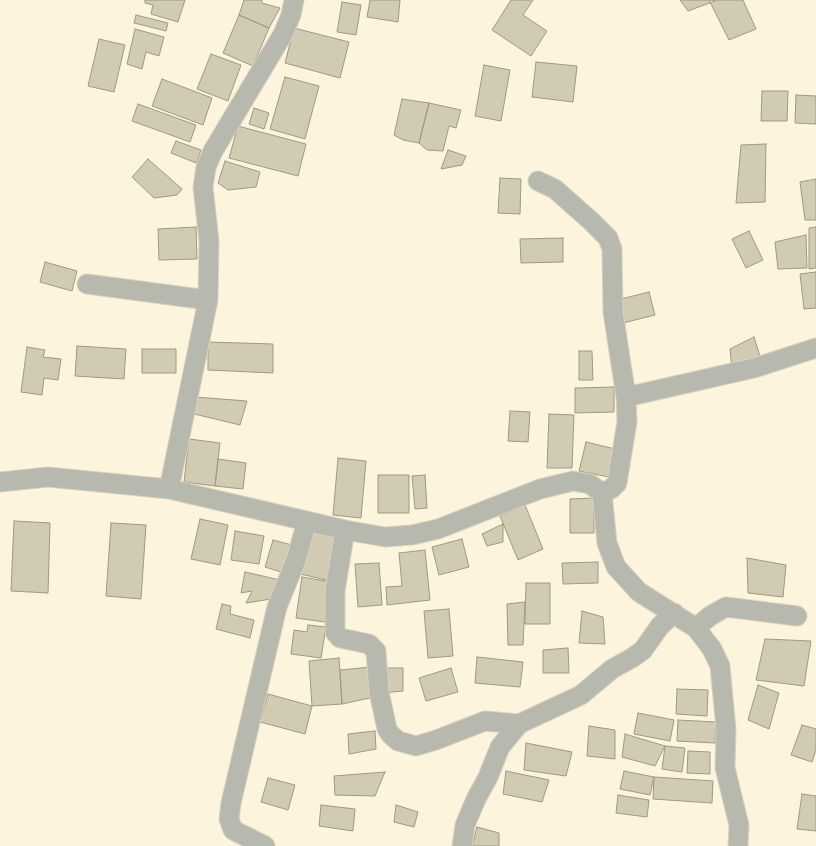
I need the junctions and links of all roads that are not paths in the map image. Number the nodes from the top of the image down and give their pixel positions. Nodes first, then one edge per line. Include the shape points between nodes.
1 (294, 0) edge
2 (538, 181) dead end
3 (87, 284) dead end
4 (208, 300) junction
5 (816, 348) edge
6 (626, 397) junction
7 (0, 482) edge
8 (168, 489) junction
9 (602, 493) junction
10 (307, 521) junction
11 (345, 530) junction
12 (674, 613) junction
13 (797, 616) dead end
14 (696, 628) junction
15 (519, 724) junction
16 (265, 846) edge
17 (462, 846) edge
18 (738, 846) edge

1 - 4 street via 283,34 206,167
2 - 6 street via 555,190 608,238 612,249 613,312
3 - 4 street
4 - 8 street
5 - 6 street via 754,368
6 - 9 street via 627,422 617,483
7 - 8 street via 48,477
8 - 10 street
9 - 11 street via 590,484 573,482 540,490 460,521 412,535 385,537
9 - 12 street via 607,543 616,567 639,592
10 - 11 street
10 - 16 street via 296,560 276,606 231,803 229,819 233,830
11 - 15 street via 335,591 335,632 340,638 369,644 376,651 379,692 386,729 391,735 398,741 416,746 485,721
12 - 14 street
12 - 15 street via 643,650 612,669 582,695
13 - 14 street via 726,607
14 - 18 street via 720,666 726,729 725,768 739,825
15 - 17 street via 500,747 466,825

